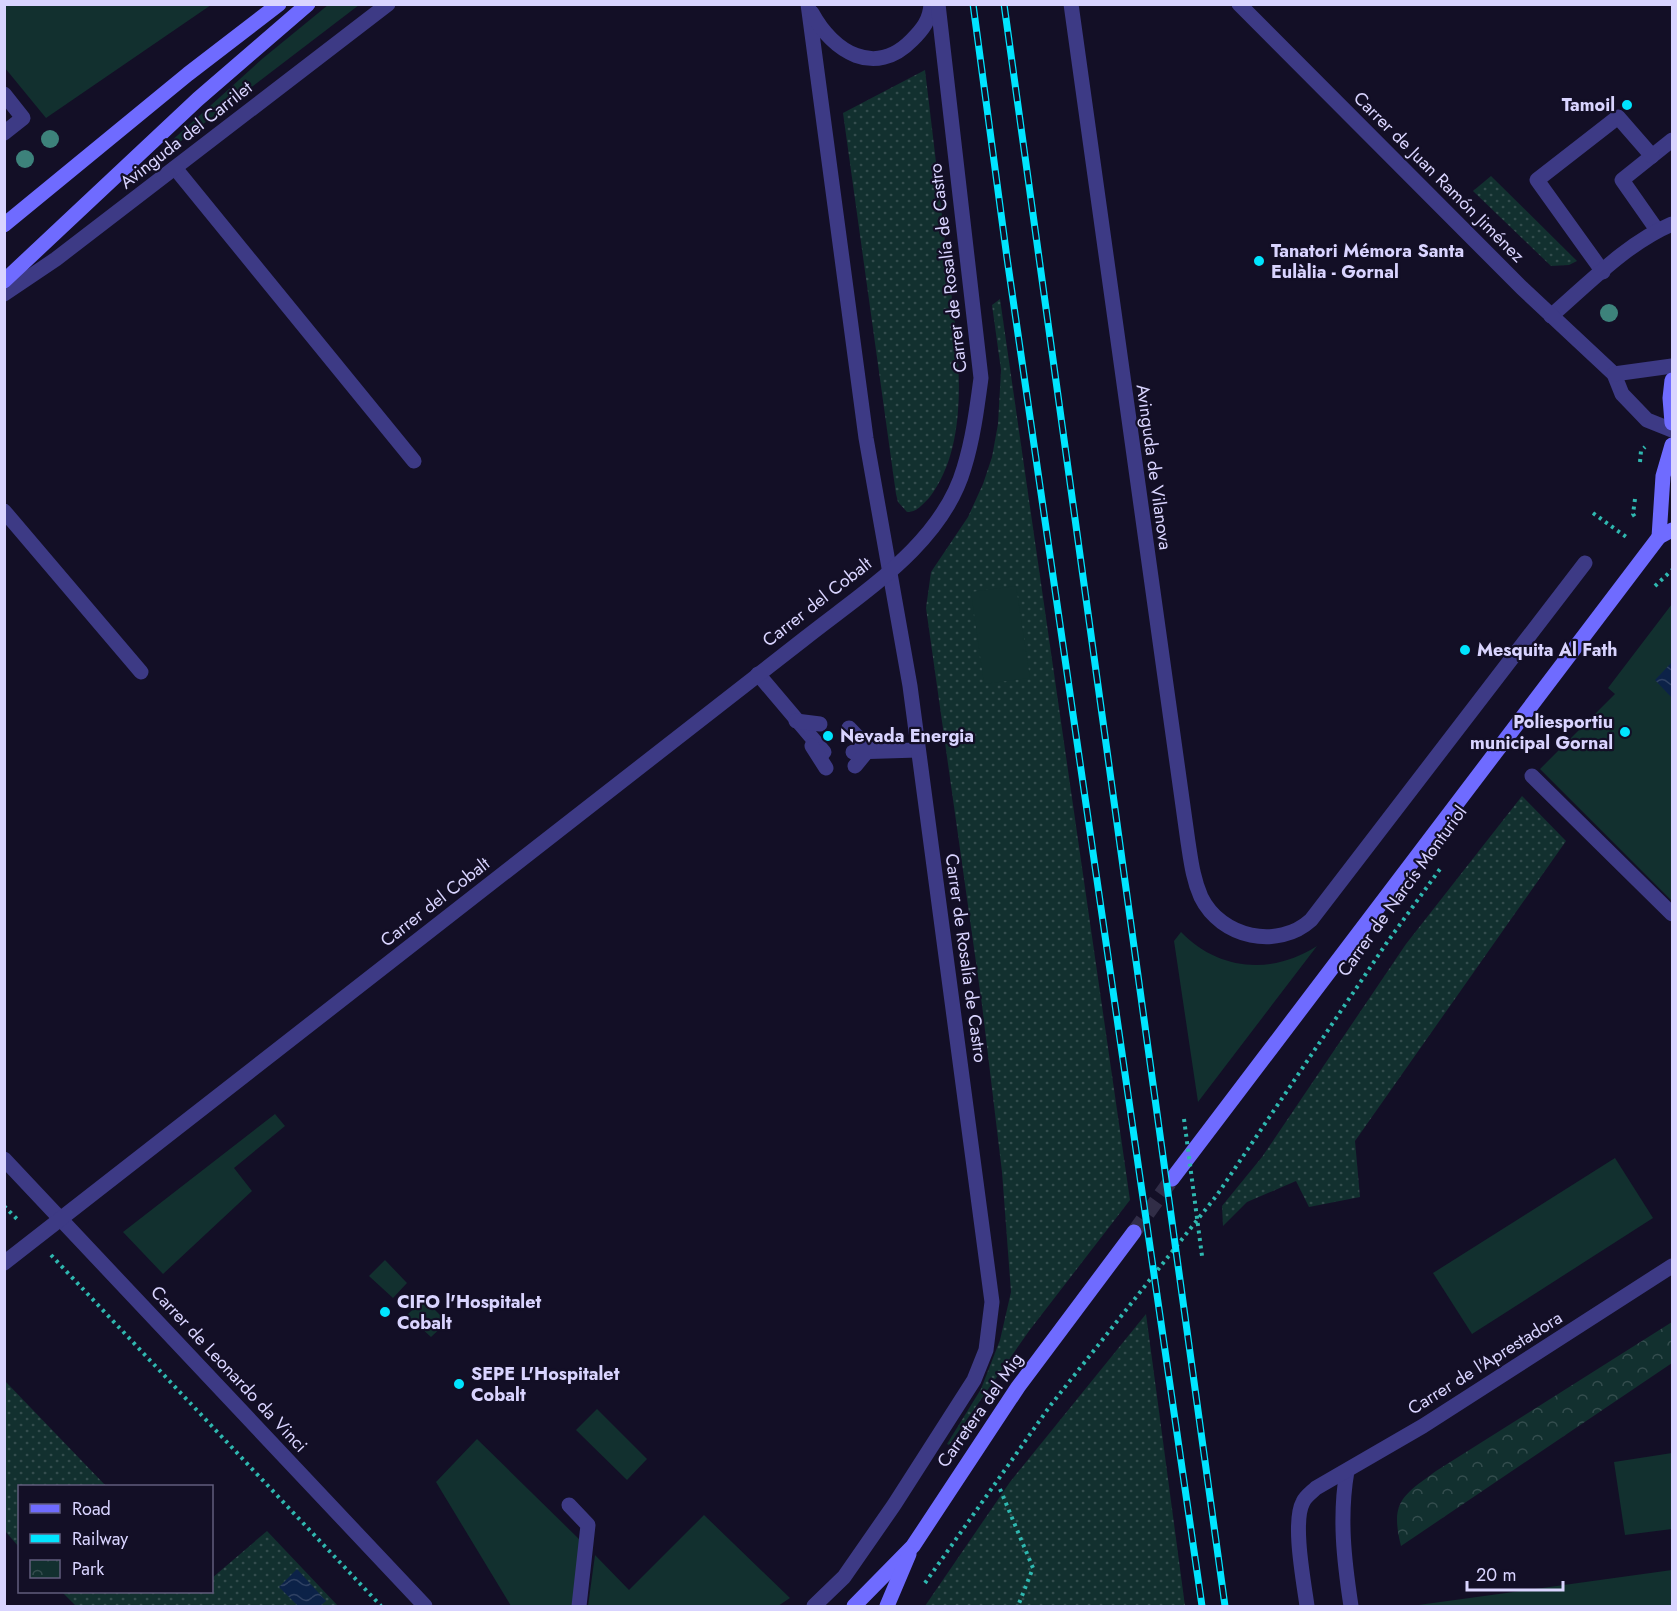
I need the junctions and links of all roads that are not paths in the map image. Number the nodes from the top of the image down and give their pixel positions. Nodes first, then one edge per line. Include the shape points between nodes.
1 (279, 4) edge
2 (308, 4) edge
3 (388, 4) edge
4 (808, 4) edge
5 (932, 4) edge
6 (938, 4) edge
7 (1071, 4) edge
8 (1239, 4) edge
9 (4, 94) edge
10 (4, 133) edge
11 (1672, 140) edge
12 (1652, 156) junction
13 (175, 168) junction
14 (1672, 224) edge
15 (4, 225) edge
16 (1657, 230) junction
17 (1603, 272) junction
18 (4, 281) edge
19 (4, 294) edge
20 (1551, 316) junction
21 (1672, 366) edge
22 (1614, 374) junction
23 (1672, 380) edge
24 (1672, 423) edge
25 (1672, 430) edge
26 (1672, 445) edge
27 (414, 461) dead end
28 (4, 511) edge
29 (1666, 533) edge
30 (1585, 563) dead end
31 (888, 571) junction
32 (141, 672) dead end
33 (758, 674) junction
34 (796, 721) junction
35 (822, 739) dead end
36 (869, 749) junction
37 (918, 750) junction
38 (826, 768) dead end
39 (1533, 776) dead end
40 (1672, 914) edge
41 (4, 1159) edge
42 (1172, 1179) tunnel mouth
43 (61, 1218) junction
44 (1134, 1232) tunnel mouth
45 (4, 1263) edge
46 (1672, 1266) edge
47 (986, 1350) joint
48 (1347, 1471) junction
49 (568, 1505) dead end
50 (913, 1546) junction
51 (425, 1606) edge
52 (579, 1606) edge
53 (814, 1606) edge
54 (854, 1606) edge
55 (887, 1606) edge
56 (1307, 1606) edge
57 (1351, 1606) edge

1 - 15 street
2 - 18 street, Avinguda del Carrilet via 198,99
3 - 13 street, Avinguda del Carrilet
4 - 5 street, Carrer de Rosalía de Castro via 822,32 836,45 864,59 896,54 925,27
4 - 31 street, Carrer de Rosalía de Castro via 866,438
6 - 31 street, Carrer de Rosalía de Castro via 981,378 974,428 955,492 923,539
7 - 30 street, Avinguda de Vilanova via 1188,842 1195,879 1212,913 1248,935 1277,938 1300,930 1311,920
8 - 20 street, Carrer de Juan Ramón Jiménez
9 - 10 street via 23,118
11 - 12 street
12 - 16 street via 1622,180
12 - 17 street via 1618,117 1537,180
13 - 19 street, Avinguda del Carrilet via 56,260
13 - 27 street
14 - 16 street
16 - 17 street
17 - 20 street
20 - 22 street, Carrer de Juan Ramón Jiménez
21 - 22 street
22 - 25 street, Carrer de Juan Ramón Jiménez via 1622,394 1647,420
23 - 24 street
26 - 29 street, Carrer de Narcís Monturiol via 1663,476
28 - 32 street
29 - 42 street, Carrer de Narcís Monturiol
31 - 33 street, Carrer del Cobalt
31 - 37 street, Carrer de Rosalía de Castro
33 - 34 street
33 - 43 street, Carrer del Cobalt
34 - 35 street
34 - 38 street
36 - 36 street via 852,746
36 - 37 street
37 - 47 street, Carrer de Rosalía de Castro via 990,1279 992,1302
39 - 40 street
41 - 43 street, Carrer de Leonardo da Vinci
43 - 45 street, Carrer del Cobalt
43 - 51 street, Carrer de Leonardo da Vinci
44 - 50 street, Carretera del Mig via 1018,1388
46 - 48 street, Carrer de l'Aprestadora
47 - 53 street, Carretera del Mig via 974,1380 894,1505 844,1576
48 - 56 street, Carrer de l'Aprestadora via 1316,1488 1303,1501 1299,1518 1300,1555
48 - 57 street via 1341,1504
49 - 52 street via 588,1525
50 - 54 street, Carretera del Mig
50 - 55 street

